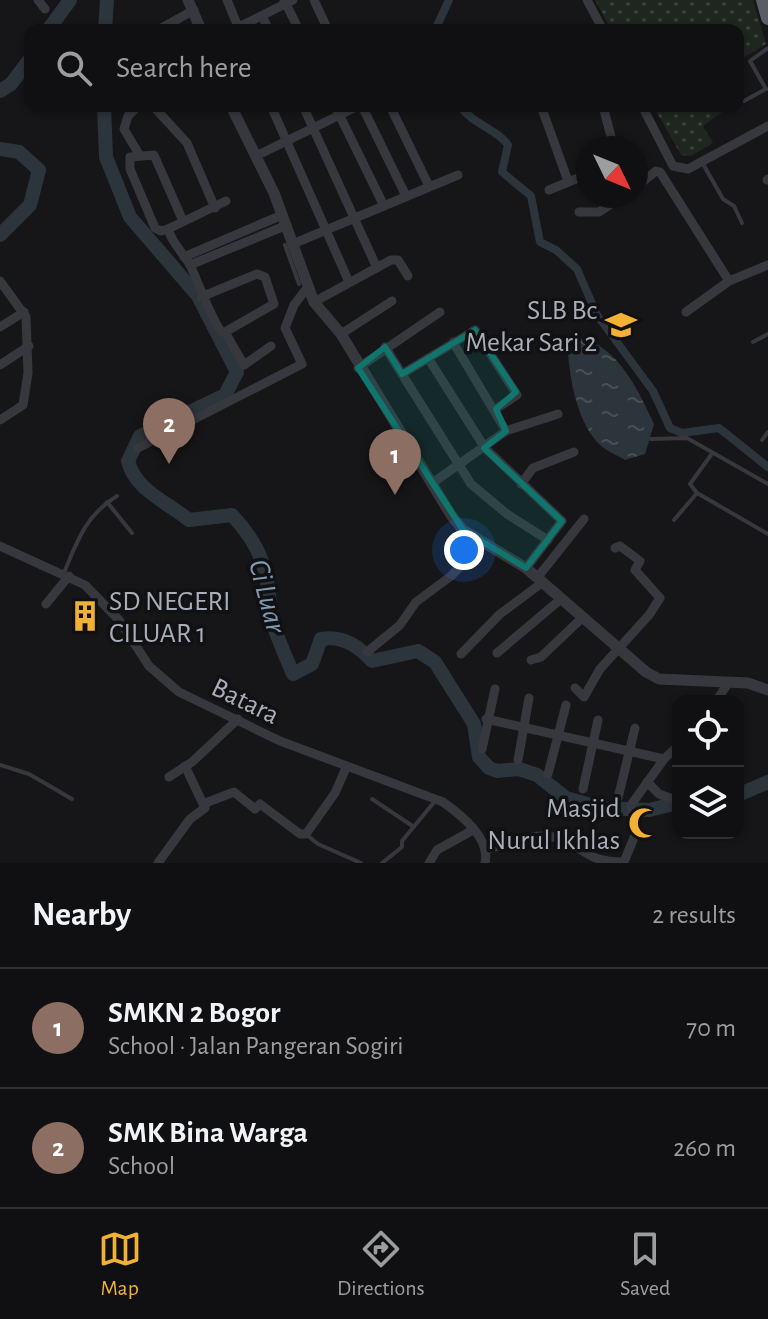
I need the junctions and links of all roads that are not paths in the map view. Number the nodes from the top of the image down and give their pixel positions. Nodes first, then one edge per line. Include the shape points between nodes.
1 (38, 0) edge
2 (227, 0) edge
3 (314, 0) edge
4 (587, 0) edge
5 (763, 0) edge
6 (287, 1) edge
7 (191, 5) edge
8 (45, 9) dead end
9 (262, 16) junction
10 (768, 18) edge
11 (166, 24) edge
12 (199, 24) edge
13 (237, 24) edge
14 (247, 24) edge
15 (266, 24) edge
16 (297, 24) edge
17 (325, 24) edge
18 (600, 24) edge
19 (768, 48) edge
20 (767, 89) edge
21 (744, 101) dead end
22 (132, 112) edge
23 (159, 112) edge
24 (234, 112) edge
25 (274, 112) edge
26 (306, 112) edge
27 (335, 112) edge
28 (338, 112) edge
29 (363, 112) edge
30 (393, 112) edge
31 (543, 112) edge
32 (605, 112) edge
33 (645, 112) edge
34 (768, 126) edge
35 (314, 130) junction
36 (611, 136) edge
37 (287, 142) junction
38 (258, 155) junction
39 (140, 156) junction
40 (701, 162) junction
41 (458, 175) dead end
42 (648, 177) edge
43 (576, 178) edge
44 (568, 181) junction
45 (429, 186) junction
46 (549, 190) dead end
47 (406, 196) junction
48 (226, 201) dead end
49 (384, 206) junction
50 (215, 208) junction
51 (605, 208) edge
52 (579, 212) dead end
53 (357, 219) junction
54 (284, 220) junction
55 (183, 221) junction
56 (742, 223) dead end
57 (168, 229) junction
58 (328, 232) junction
59 (290, 244) junction
60 (187, 261) junction
61 (768, 265) edge
62 (377, 268) junction
63 (408, 276) dead end
64 (729, 281) junction
65 (349, 282) junction
66 (1, 286) edge
67 (303, 286) junction
68 (201, 297) junction
69 (392, 301) dead end
70 (314, 302) junction
71 (24, 312) junction
72 (440, 312) dead end
73 (686, 312) dead end
74 (0, 327) edge
75 (225, 332) junction
76 (341, 334) junction
77 (768, 334) edge
78 (453, 342) junction
79 (753, 342) dead end
80 (29, 346) junction
81 (271, 346) dead end
82 (385, 347) junction
83 (428, 358) junction
84 (0, 365) edge
85 (358, 368) junction
86 (402, 374) junction
87 (496, 409) junction
88 (558, 414) dead end
89 (0, 420) edge
90 (506, 431) junction
91 (768, 432) edge
92 (651, 439) dead end
93 (762, 440) dead end
94 (138, 448) dead end
95 (485, 448) junction
96 (574, 452) dead end
97 (711, 455) junction
98 (459, 464) junction
99 (431, 484) junction
100 (521, 484) junction
101 (768, 484) edge
102 (697, 493) junction
103 (117, 496) dead end
104 (107, 502) junction
105 (584, 519) dead end
106 (674, 520) dead end
107 (768, 525) edge
108 (766, 532) edge
109 (132, 533) dead end
110 (548, 540) junction
111 (484, 542) junction
112 (0, 547) edge
113 (615, 548) dead end
114 (526, 568) junction
115 (67, 575) junction
116 (540, 580) junction
117 (561, 599) junction
118 (46, 604) dead end
119 (583, 617) junction
120 (619, 647) junction
121 (367, 652) dead end
122 (497, 653) dead end
123 (461, 654) dead end
124 (531, 660) dead end
125 (727, 685) junction
126 (575, 688) dead end
127 (495, 689) dead end
128 (768, 690) edge
129 (720, 695) edge
130 (529, 698) dead end
131 (566, 705) dead end
132 (238, 719) junction
133 (486, 719) junction
134 (598, 720) dead end
135 (523, 726) junction
136 (635, 728) dead end
137 (558, 735) junction
138 (593, 742) junction
139 (482, 749) dead end
140 (629, 751) junction
141 (672, 752) edge
142 (664, 759) junction
143 (518, 760) dead end
144 (0, 765) edge
145 (185, 766) junction
146 (346, 768) junction
147 (548, 774) dead end
148 (169, 777) dead end
149 (647, 782) junction
150 (583, 789) dead end
151 (618, 798) dead end
152 (72, 799) dead end
153 (372, 799) dead end
154 (672, 799) edge
155 (436, 800) junction
156 (204, 806) junction
157 (414, 827) junction
158 (473, 830) junction
159 (306, 834) junction
160 (485, 850) junction
161 (158, 863) edge
162 (361, 863) edge
163 (382, 863) edge
164 (429, 863) edge
165 (485, 863) edge

1 - 8 street
2 - 13 street
3 - 17 street
4 - 18 street
5 - 10 highway
6 - 9 street
6 - 16 street
7 - 11 street
7 - 12 street
9 - 14 street
9 - 15 street
19 - 20 lane via 750,61
20 - 21 lane
22 - 39 street via 124,129
23 - 50 street via 187,143
24 - 38 street
25 - 37 street
26 - 35 street
27 - 35 street
28 - 49 street
29 - 47 street
30 - 45 street
31 - 44 street
32 - 36 street
33 - 40 street via 673,166 688,169
34 - 40 street
35 - 37 street
35 - 53 street
37 - 38 street
37 - 58 street
38 - 54 street
39 - 55 street via 154,155
39 - 57 street via 130,157 130,169 155,228
40 - 56 lane
41 - 45 street
42 - 64 street via 660,172
43 - 44 street
44 - 46 street
45 - 47 street
47 - 49 street
48 - 50 street
49 - 53 street
50 - 55 street
51 - 52 street
53 - 58 street
53 - 62 street
54 - 59 street
54 - 60 street
55 - 57 street
57 - 60 street
58 - 59 street
58 - 65 street
59 - 67 street
60 - 68 street
61 - 64 street
62 - 63 street via 395,259
62 - 65 street
64 - 73 street
65 - 70 street
66 - 71 street
67 - 70 street
67 - 94 street via 285,328 302,364
68 - 75 street
68 - 75 street via 257,274 265,277 274,304
69 - 76 street
70 - 76 street
71 - 74 street
71 - 80 street
72 - 82 street
75 - 81 street via 246,365
76 - 85 street
77 - 79 lane
78 - 83 street
78 - 87 street
78 - 87 street via 475,330 508,380 517,395
80 - 84 street
80 - 89 street via 23,405
82 - 85 street
82 - 86 street
83 - 86 street
83 - 95 street
85 - 99 street
86 - 98 street
87 - 90 street
88 - 90 street
90 - 95 street
91 - 93 lane
92 - 97 lane via 687,438
95 - 98 street
95 - 100 street
96 - 100 street via 533,468
97 - 101 lane
97 - 102 lane via 690,484
98 - 99 street
98 - 110 street via 482,495
99 - 111 street via 463,530
100 - 110 street via 562,521
102 - 106 lane
102 - 108 lane
103 - 104 lane
104 - 109 lane
104 - 115 lane via 83,527
105 - 116 street
107 - 108 lane
110 - 114 street
111 - 114 street
111 - 121 street
112 - 115 street, Batara
113 - 120 street via 620,546 640,561 635,570 660,598
114 - 116 street
115 - 118 street
115 - 132 street, Batara via 85,585 119,620 149,666 179,692
116 - 117 street
116 - 123 street
117 - 119 street
117 - 122 street
119 - 120 street
119 - 124 street via 541,657
120 - 125 street via 659,679
120 - 126 street via 584,697
125 - 128 street via 748,683
125 - 129 street
127 - 133 street
130 - 135 street
131 - 137 street
132 - 145 street
132 - 146 street, Batara
133 - 135 street
133 - 139 street
134 - 138 street
135 - 137 street
135 - 143 street
136 - 140 street
137 - 138 street
137 - 147 street
138 - 140 street
138 - 150 street
140 - 142 street
140 - 151 street
141 - 142 street
142 - 149 street
144 - 152 lane via 29,774
145 - 148 street
145 - 156 street
146 - 155 street, Batara
146 - 159 street
149 - 154 street
149 - 160 street via 631,810 635,835 624,862 597,861 559,838
153 - 157 lane
155 - 157 lane
155 - 158 street, Batara
156 - 159 street via 234,792 255,809 260,804
156 - 161 street
157 - 163 lane via 402,847
158 - 160 street, Batara
158 - 164 street via 437,850
159 - 162 lane
160 - 165 street

